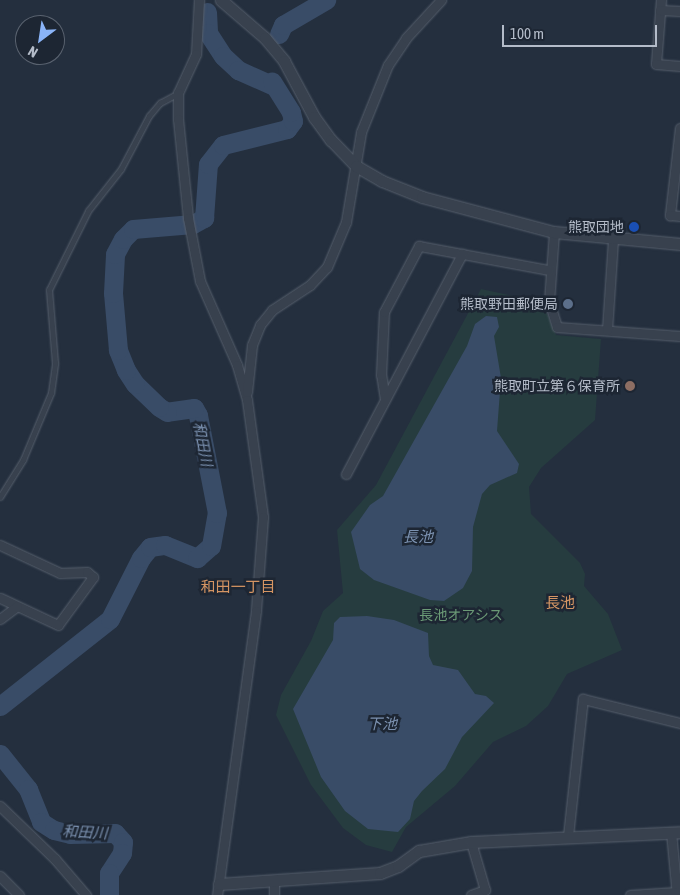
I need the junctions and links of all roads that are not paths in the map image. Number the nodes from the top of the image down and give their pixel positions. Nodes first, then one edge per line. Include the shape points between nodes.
1 (199, 0) edge
2 (221, 0) edge
3 (441, 0) edge
4 (661, 5) edge
5 (680, 12) edge
6 (680, 66) edge
7 (178, 93) junction
8 (680, 128) edge
9 (356, 166) junction
10 (680, 216) edge
11 (554, 232) junction
12 (613, 240) junction
13 (680, 244) edge
14 (462, 254) junction
15 (549, 270) junction
16 (608, 330) junction
17 (680, 336) edge
18 (385, 399) junction
19 (247, 400) junction
20 (346, 474) dead end
21 (0, 497) edge
22 (0, 545) edge
23 (0, 598) edge
24 (17, 606) junction
25 (0, 619) edge
26 (680, 723) edge
27 (0, 806) edge
28 (676, 832) edge
29 (568, 836) junction
30 (471, 842) junction
31 (0, 876) edge
32 (274, 882) junction
33 (218, 890) edge
34 (677, 893) edge
35 (19, 895) edge
36 (86, 895) edge
37 (274, 895) edge
38 (470, 895) edge
39 (630, 895) edge

1 - 7 street via 196,54
2 - 9 street via 265,38 284,61 314,118
3 - 9 street via 406,38 388,65 361,132
4 - 5 street
4 - 6 street via 656,64
7 - 19 street via 192,246 200,281 237,365
7 - 21 lane via 160,103 150,116 120,170 88,211 49,290 55,363 51,393 23,460
8 - 10 street via 670,215
9 - 11 street via 382,181 422,197
9 - 19 street via 346,222 327,267 310,285 272,310 260,325 252,345
11 - 12 street
11 - 15 street
12 - 13 street
12 - 16 street
14 - 15 street
14 - 18 street
14 - 18 street via 419,246 384,312 382,375
15 - 16 street via 549,301 557,328
16 - 17 street
18 - 20 street
19 - 33 street via 261,495 261,561
22 - 24 street via 60,573 87,572 93,578 58,625
23 - 24 street
24 - 25 street
26 - 29 street via 583,699
27 - 36 street via 67,871
28 - 29 street
28 - 34 street
29 - 30 street
30 - 32 street via 419,851 398,866 380,873
30 - 38 street via 485,890
31 - 35 street
32 - 33 street
32 - 37 street
34 - 39 street

